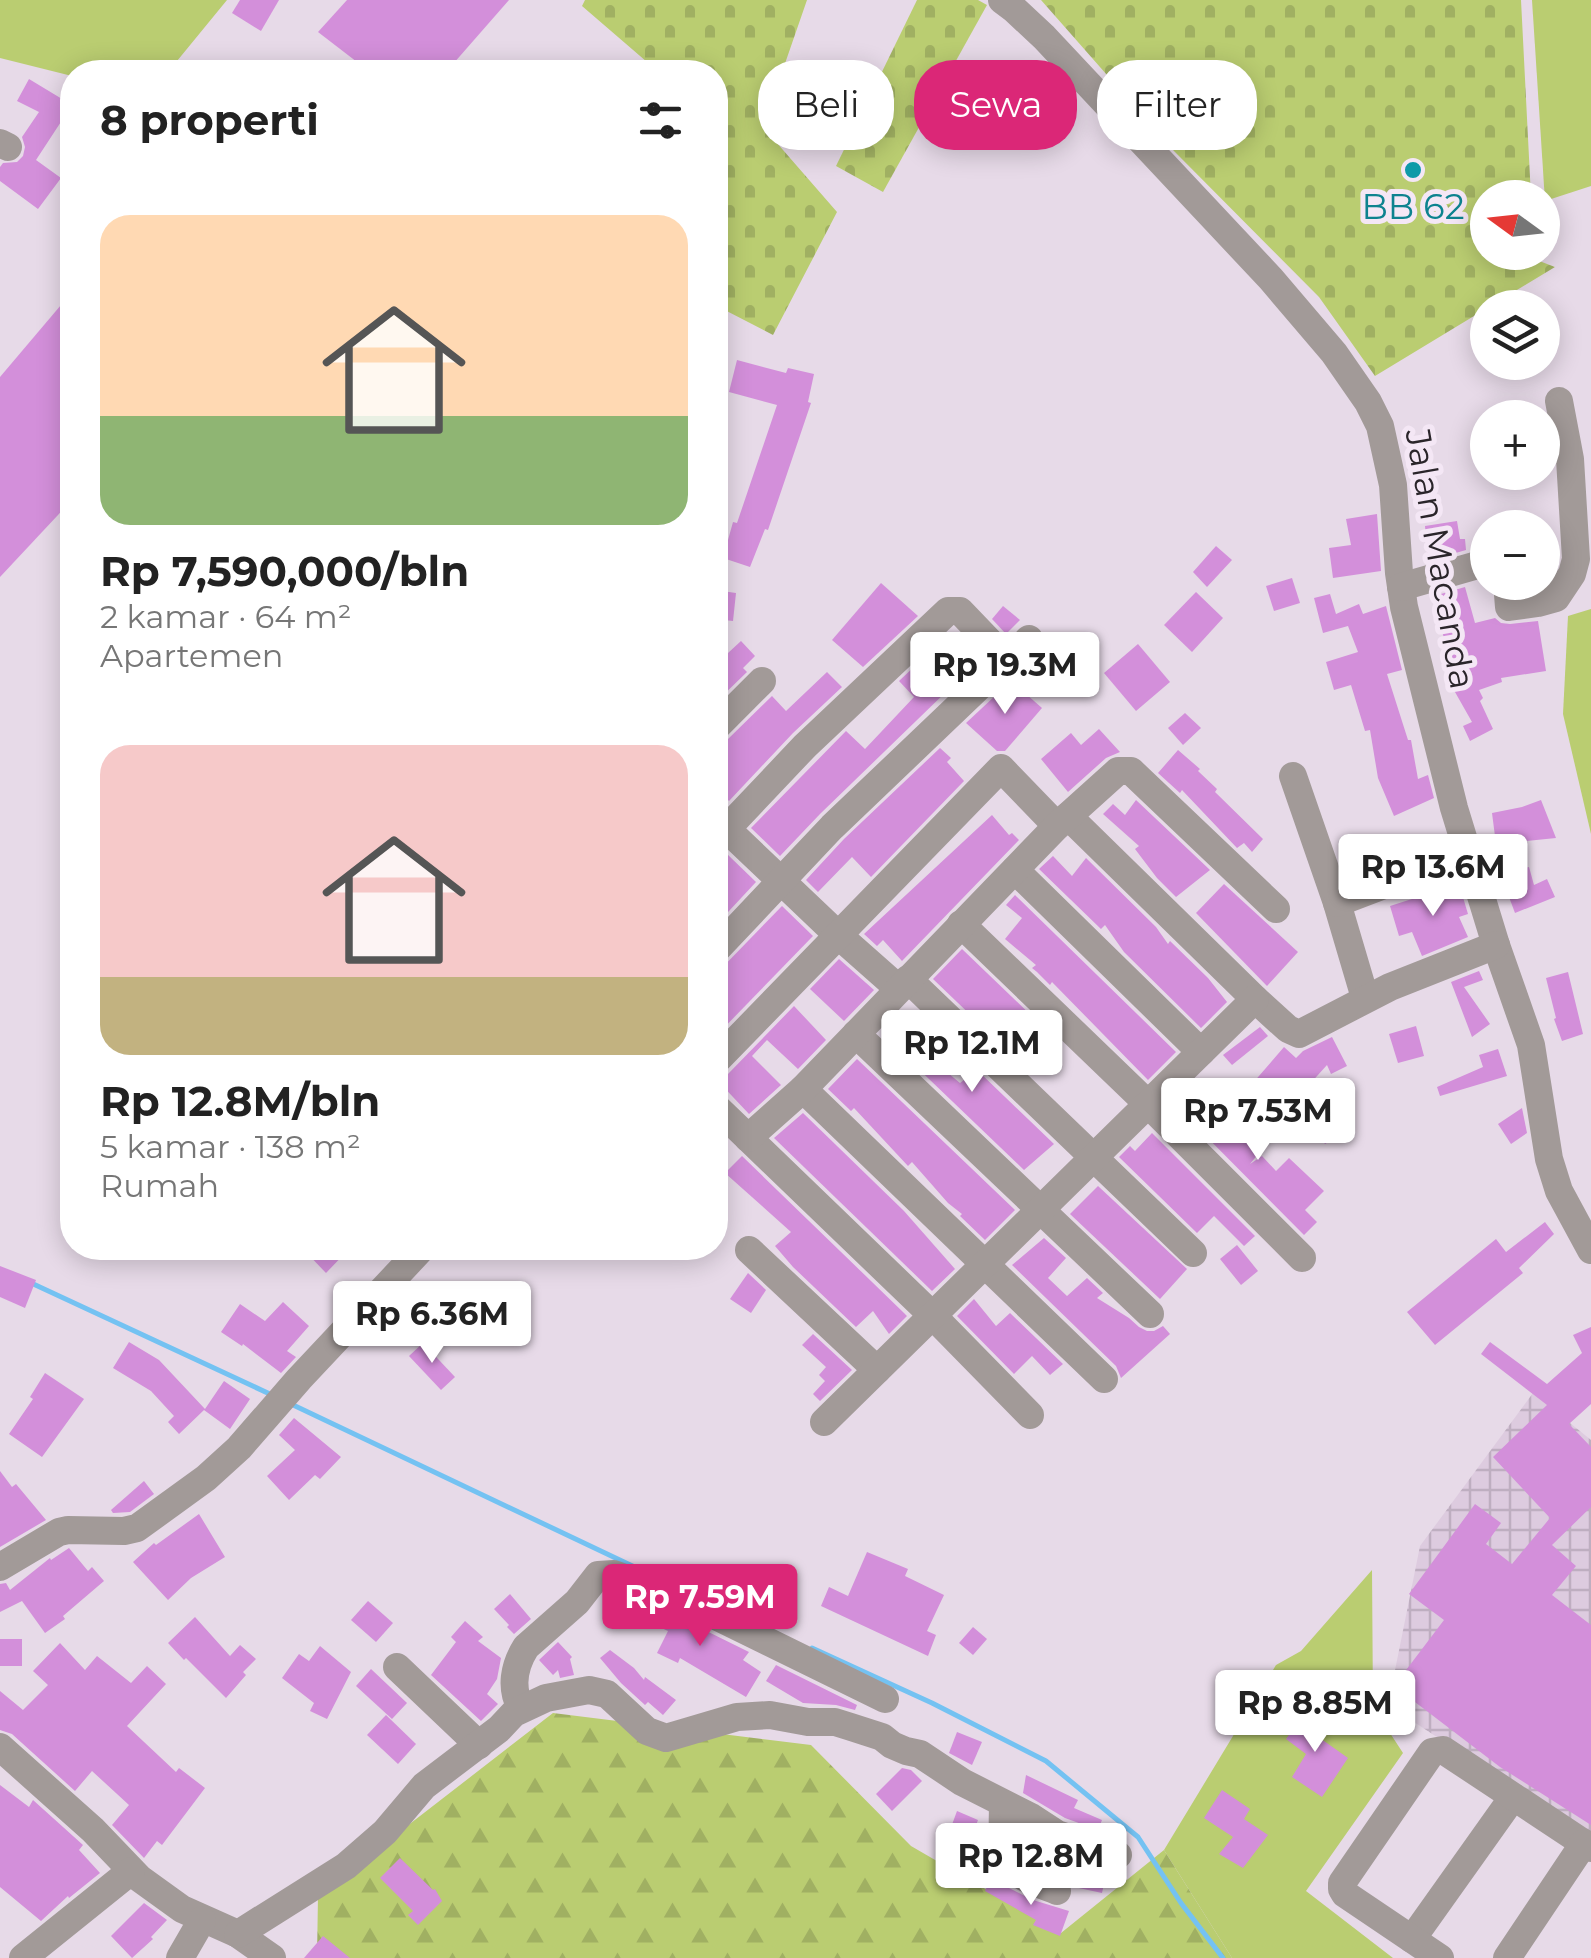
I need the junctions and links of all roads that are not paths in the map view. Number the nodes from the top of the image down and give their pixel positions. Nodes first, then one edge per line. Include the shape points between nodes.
1 (1002, 0) edge
2 (1560, 407) edge
3 (1470, 567) edge
4 (1401, 586) junction
5 (1560, 592) edge
6 (1508, 600) edge
7 (1549, 600) edge
8 (1030, 639) dead end
9 (1006, 660) junction
10 (762, 680) dead end
11 (728, 715) edge
12 (1293, 776) dead end
13 (728, 821) edge
14 (1062, 821) junction
15 (728, 837) edge
16 (1468, 853) junction
17 (1015, 870) junction
18 (782, 881) junction
19 (1338, 903) junction
20 (1276, 908) dead end
21 (960, 924) junction
22 (838, 935) junction
23 (728, 937) edge
24 (1496, 945) junction
25 (903, 984) junction
26 (1363, 991) dead end
27 (1255, 999) junction
28 (856, 1034) junction
29 (728, 1049) edge
30 (1202, 1052) junction
31 (802, 1089) junction
32 (1149, 1105) junction
33 (728, 1119) edge
34 (748, 1138) junction
35 (1094, 1158) junction
36 (1038, 1210) junction
37 (749, 1250) dead end
38 (1591, 1250) edge
39 (1193, 1254) dead end
40 (1302, 1258) dead end
41 (411, 1260) edge
42 (985, 1262) junction
43 (1150, 1314) dead end
44 (932, 1315) junction
45 (877, 1370) junction
46 (1104, 1378) dead end
47 (1030, 1415) dead end
48 (824, 1422) dead end
49 (0, 1567) edge
50 (397, 1667) dead end
51 (885, 1699) dead end
52 (521, 1708) junction
53 (480, 1745) junction
54 (0, 1747) edge
55 (1513, 1798) junction
56 (1004, 1804) junction
57 (1587, 1845) edge
58 (1118, 1854) dead end
59 (131, 1871) junction
60 (1056, 1891) dead end
61 (202, 1920) junction
62 (238, 1934) junction
63 (1412, 1939) junction
64 (23, 1958) edge
65 (180, 1958) edge
66 (272, 1958) edge
67 (1440, 1958) edge
68 (1507, 1958) edge

1 - 4 street, Jalan Macanda via 1272,278 1368,402 1393,485
2 - 5 street via 1576,559
3 - 4 street
4 - 16 street, Jalan Macanda
6 - 7 street via 1508,607
8 - 9 street
9 - 13 street via 960,612 948,611
9 - 18 street
10 - 11 street
12 - 19 street
14 - 17 street
14 - 20 street via 1114,774 1131,772
14 - 22 street via 1001,768
14 - 27 street
15 - 18 street
16 - 19 street
16 - 24 street, Jalan Macanda
17 - 21 street
17 - 30 street
18 - 22 street
18 - 23 street
19 - 26 street
21 - 25 street
21 - 32 street
22 - 25 street
22 - 29 street
24 - 27 street via 1390,988 1302,1034
24 - 38 street, Jalan Macanda via 1531,1044 1558,1191
25 - 28 street
25 - 35 street
27 - 30 street
28 - 31 street
28 - 36 street
30 - 32 street
31 - 34 street
31 - 42 street
32 - 35 street
32 - 40 street
33 - 34 street
34 - 44 street
35 - 36 street
35 - 39 street
36 - 42 street
36 - 43 street
37 - 45 street
41 - 49 street via 239,1448 150,1520 130,1530 59,1532
42 - 44 street
42 - 46 street
44 - 45 street
44 - 47 street
45 - 48 street
50 - 53 street
51 - 52 street via 681,1599 607,1573 598,1574 520,1657 514,1680
52 - 53 street
52 - 56 street via 599,1692 666,1738 738,1717 835,1722 920,1754
53 - 62 street via 424,1786 346,1866
54 - 59 street
55 - 57 street
55 - 63 street
55 - 63 street via 1444,1750 1432,1752 1342,1883 1345,1894
56 - 58 street via 1057,1834
56 - 60 street via 1006,1861
57 - 68 street
59 - 61 street
59 - 64 street
61 - 62 street
61 - 65 street
62 - 66 street
63 - 67 street

